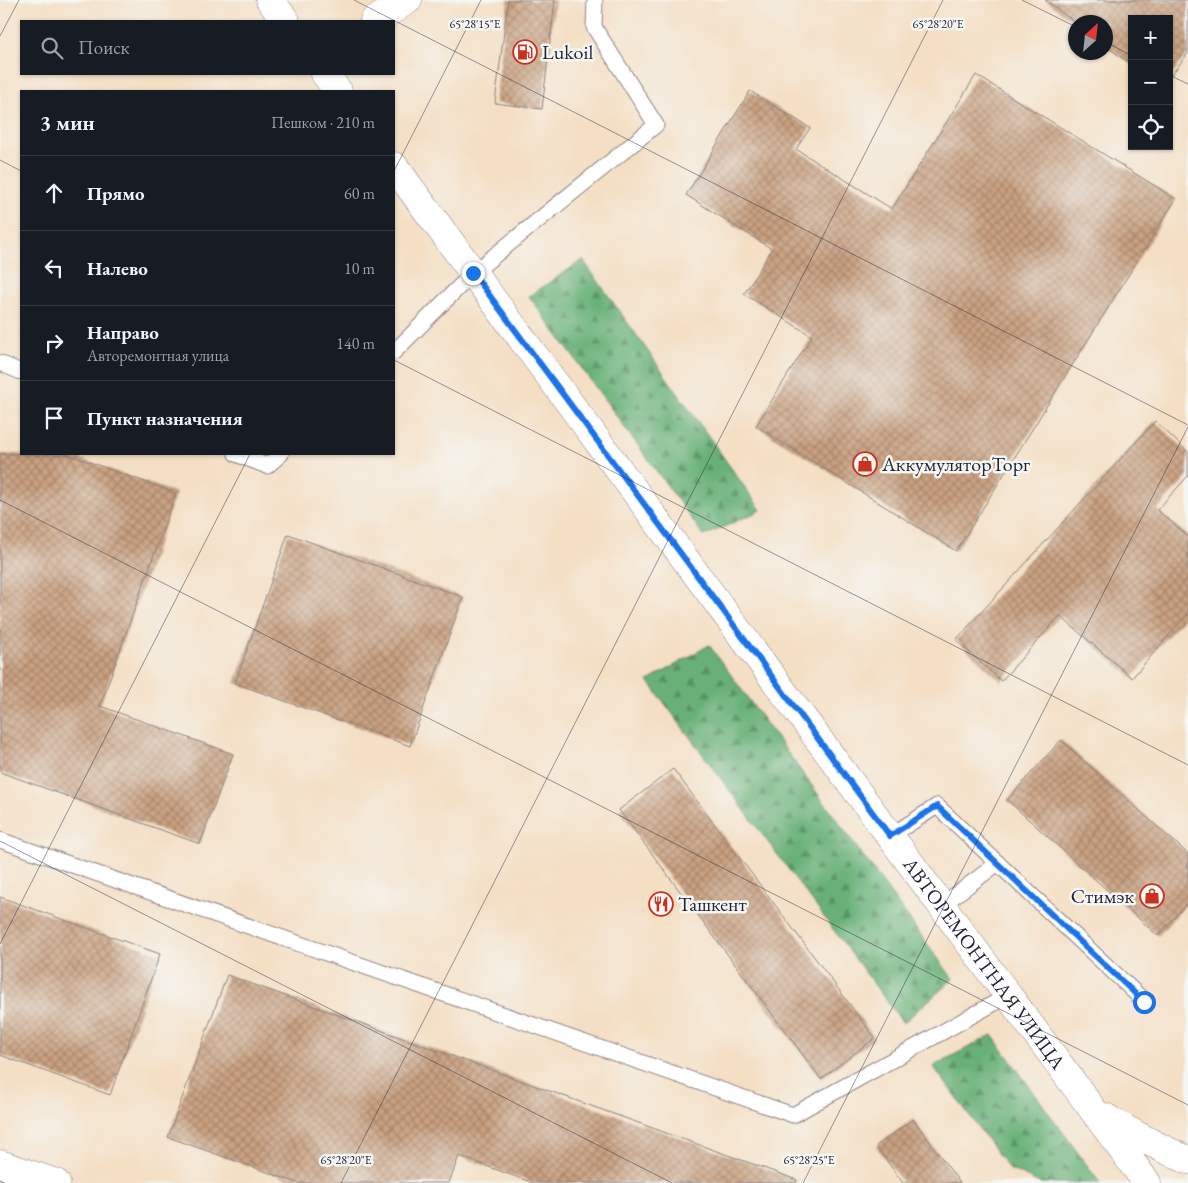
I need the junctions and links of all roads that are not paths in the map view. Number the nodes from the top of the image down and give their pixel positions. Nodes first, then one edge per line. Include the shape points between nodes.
1 (270, 0) edge
2 (408, 0) edge
3 (595, 0) edge
4 (285, 20) edge
5 (376, 20) edge
6 (326, 75) edge
7 (337, 90) edge
8 (395, 167) edge
9 (473, 273) junction
10 (395, 351) edge
11 (0, 363) edge
12 (20, 372) edge
13 (239, 455) edge
14 (279, 455) edge
15 (890, 836) junction
16 (0, 840) edge
17 (998, 863) junction
18 (942, 905) junction
19 (1009, 995) junction
20 (1144, 1002) dead end
21 (1093, 1109) junction
22 (1188, 1160) edge
23 (0, 1164) edge
24 (56, 1183) edge
25 (1147, 1183) edge

1 - 4 street
2 - 5 street
3 - 9 lane via 594,27 656,125
6 - 7 street
8 - 9 street, АВТОРЕМОНТНАЯ УЛИЦА
9 - 10 lane
9 - 15 street, АВТОРЕМОНТНАЯ УЛИЦА
11 - 12 lane
13 - 14 lane via 267,466
15 - 17 lane via 937,806
15 - 18 street, АВТОРЕМОНТНАЯ УЛИЦА
16 - 19 lane via 792,1115
17 - 18 lane
17 - 20 lane
18 - 19 street, АВТОРЕМОНТНАЯ УЛИЦА
19 - 21 street, АВТОРЕМОНТНАЯ УЛИЦА
21 - 22 street via 1131,1133
21 - 25 street, АВТОРЕМОНТНАЯ УЛИЦА
23 - 24 street

